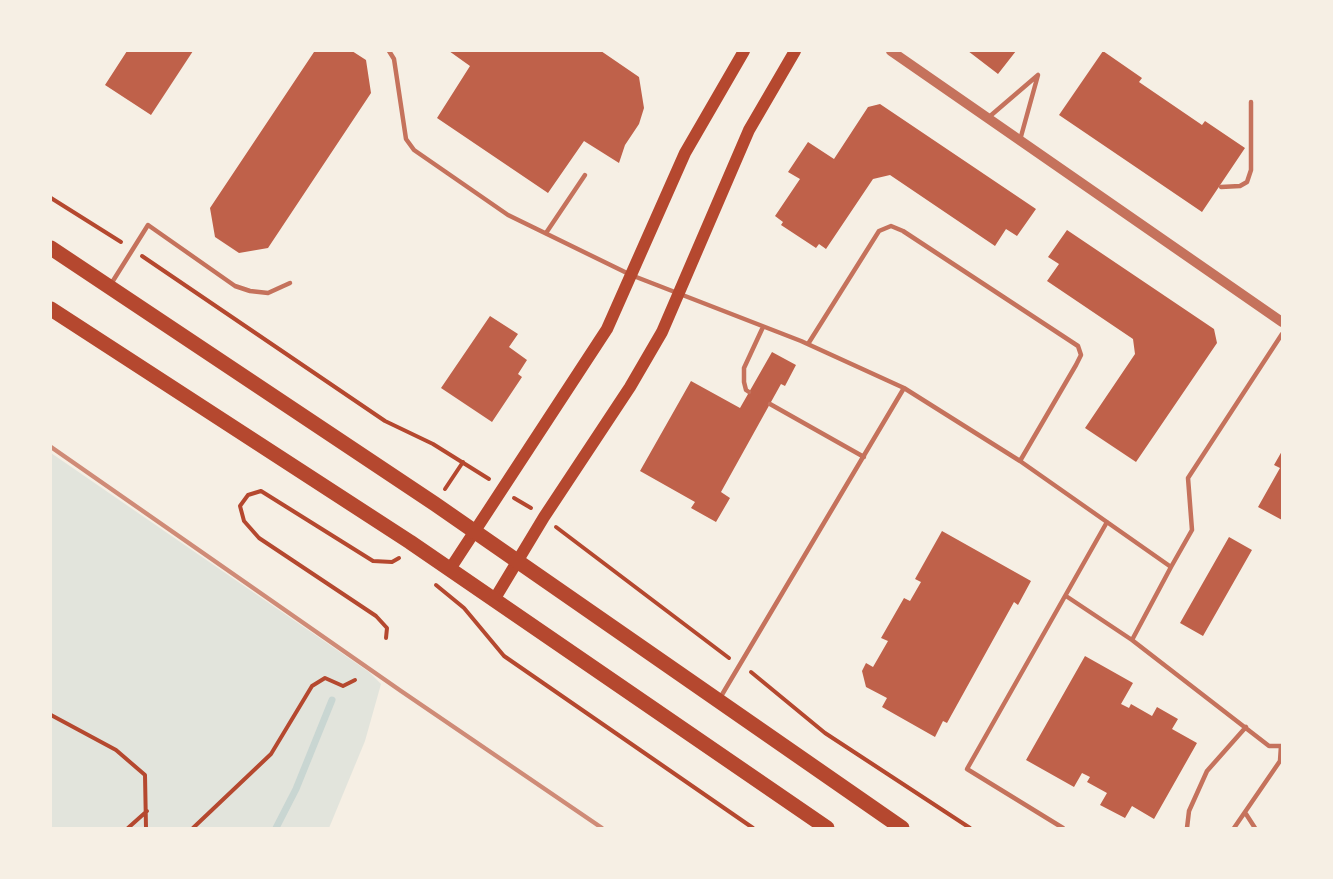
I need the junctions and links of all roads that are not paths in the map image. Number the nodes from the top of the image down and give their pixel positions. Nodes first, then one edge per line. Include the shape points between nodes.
1 (390, 51) edge
2 (744, 51) edge
3 (795, 51) edge
4 (891, 51) edge
5 (1251, 102) dead end
6 (988, 118) junction
7 (1020, 140) junction
8 (585, 175) dead end
9 (1221, 187) dead end
10 (546, 233) junction
11 (51, 248) edge
12 (631, 275) junction
13 (290, 284) dead end
14 (110, 286) junction
15 (678, 295) junction
16 (51, 309) edge
17 (1282, 321) edge
18 (763, 327) junction
19 (1282, 334) edge
20 (808, 344) junction
21 (904, 388) junction
22 (749, 392) dead end
23 (770, 404) dead end
24 (864, 457) junction
25 (1020, 461) junction
26 (1107, 522) junction
27 (474, 532) junction
28 (518, 561) junction
29 (1171, 567) junction
30 (450, 569) junction
31 (1065, 596) junction
32 (494, 600) junction
33 (1132, 640) junction
34 (720, 699) junction
35 (1246, 727) junction
36 (1282, 746) edge
37 (1245, 814) junction
38 (827, 828) edge
39 (902, 828) edge
40 (1063, 828) edge
41 (1187, 828) edge
42 (1234, 828) edge
43 (1255, 828) edge

1 - 10 lane via 406,139 414,150 508,215
2 - 12 main road via 685,153
3 - 15 main road via 749,130
4 - 6 street
5 - 9 lane via 1251,170 1247,182
6 - 7 street
6 - 7 lane via 1038,75
7 - 17 street
8 - 10 lane
10 - 12 lane
11 - 14 main road
12 - 15 lane
12 - 27 main road via 607,329
13 - 14 lane via 268,293 235,286 148,225
14 - 27 main road
15 - 18 lane
15 - 28 main road via 663,332 630,387
16 - 30 main road
18 - 20 lane
18 - 22 lane via 744,368
19 - 29 lane via 1188,478 1192,530
20 - 21 lane
20 - 25 lane via 879,231 891,226 903,231 1078,346 1081,355 1076,365
21 - 24 lane
21 - 25 lane
23 - 24 lane
24 - 34 lane
25 - 26 lane
26 - 29 lane
26 - 31 lane
27 - 28 main road
27 - 30 main road
28 - 32 main road
28 - 34 main road
29 - 33 lane
30 - 32 main road
31 - 33 lane
31 - 40 lane via 968,769
32 - 38 main road
33 - 35 lane
34 - 39 main road
35 - 36 lane via 1269,746
35 - 41 lane via 1207,771 1189,811
36 - 37 lane via 1280,761
37 - 42 lane
37 - 43 lane

